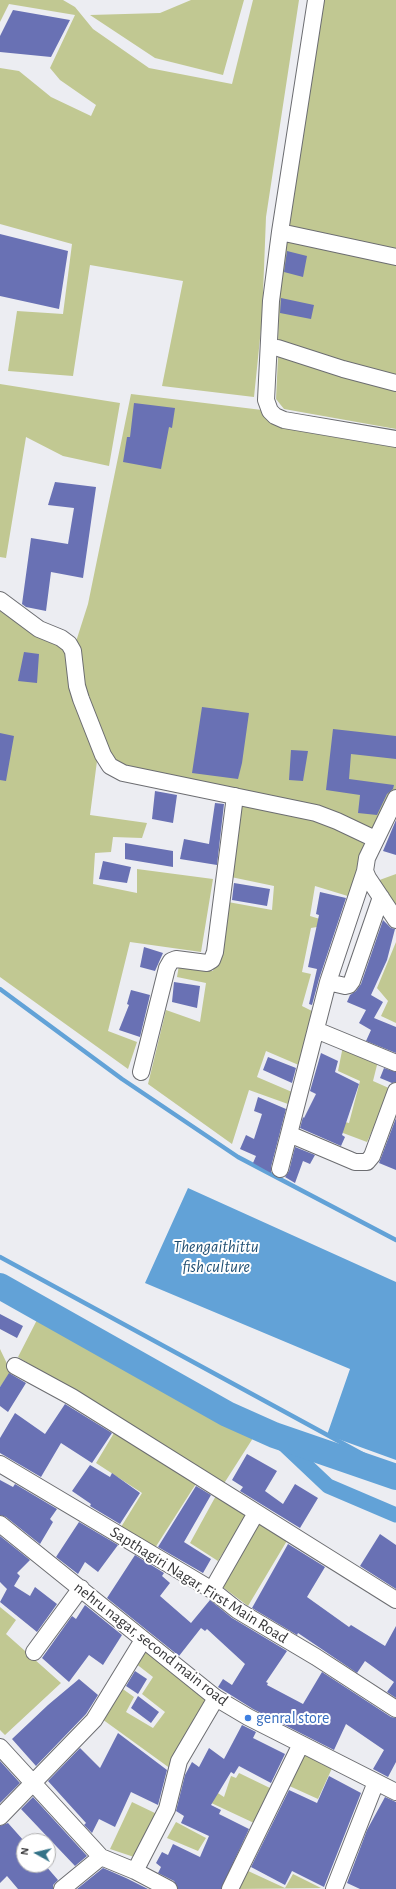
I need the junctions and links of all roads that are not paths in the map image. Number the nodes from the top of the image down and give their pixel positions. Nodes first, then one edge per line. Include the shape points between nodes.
1 (316, 0) edge
2 (280, 232) junction
3 (396, 257) edge
4 (278, 348) dead end
5 (396, 384) edge
6 (396, 439) edge
7 (0, 600) edge
8 (235, 796) junction
9 (396, 798) edge
10 (376, 840) junction
11 (365, 871) junction
12 (381, 897) junction
13 (396, 920) edge
14 (328, 982) junction
15 (316, 1030) junction
16 (396, 1063) edge
17 (141, 1072) dead end
18 (396, 1091) edge
19 (289, 1134) junction
20 (280, 1169) dead end
21 (15, 1366) dead end
22 (0, 1464) edge
23 (256, 1513) junction
24 (0, 1524) edge
25 (81, 1588) junction
26 (212, 1590) junction
27 (396, 1600) edge
28 (143, 1640) junction
29 (34, 1652) dead end
30 (216, 1698) junction
31 (396, 1709) edge
32 (301, 1744) junction
33 (0, 1747) edge
34 (376, 1782) junction
35 (34, 1784) junction
36 (396, 1792) edge
37 (0, 1817) edge
38 (102, 1857) junction
39 (135, 1871) junction
40 (62, 1889) edge
41 (169, 1889) edge
42 (230, 1889) edge
43 (334, 1889) edge

1 - 2 street
2 - 3 street
2 - 6 street via 271,301 266,400 270,411 284,420
4 - 5 street
7 - 8 street via 39,629 69,644 81,699 103,755 110,766 123,773
8 - 10 street via 316,813
8 - 17 street via 215,952 212,960 207,963 176,959 171,961 167,968
9 - 10 street
10 - 11 street via 367,858
11 - 12 street
11 - 14 street
12 - 13 street
12 - 14 street via 352,981 345,986
14 - 15 street
15 - 16 street
15 - 19 street
18 - 19 street via 372,1156 367,1162 356,1162
19 - 20 street
21 - 23 street via 72,1397
22 - 26 street, Sapthagiri Nagar, First Main Road
23 - 26 street
23 - 27 street
24 - 25 street, nehru nagar, second main road
25 - 28 street, nehru nagar, second main road
25 - 29 street
26 - 31 street, Sapthagiri Nagar, First Main Road via 237,1610 316,1656
28 - 30 street, nehru nagar, second main road
28 - 35 street via 94,1720
30 - 32 street, nehru nagar, second main road
30 - 39 street via 179,1761 167,1809
32 - 34 street, nehru nagar, second main road
32 - 42 street
33 - 35 street
34 - 36 street, nehru nagar, second main road
34 - 43 street
35 - 37 street
35 - 38 street
38 - 39 street
38 - 40 street
39 - 41 street

